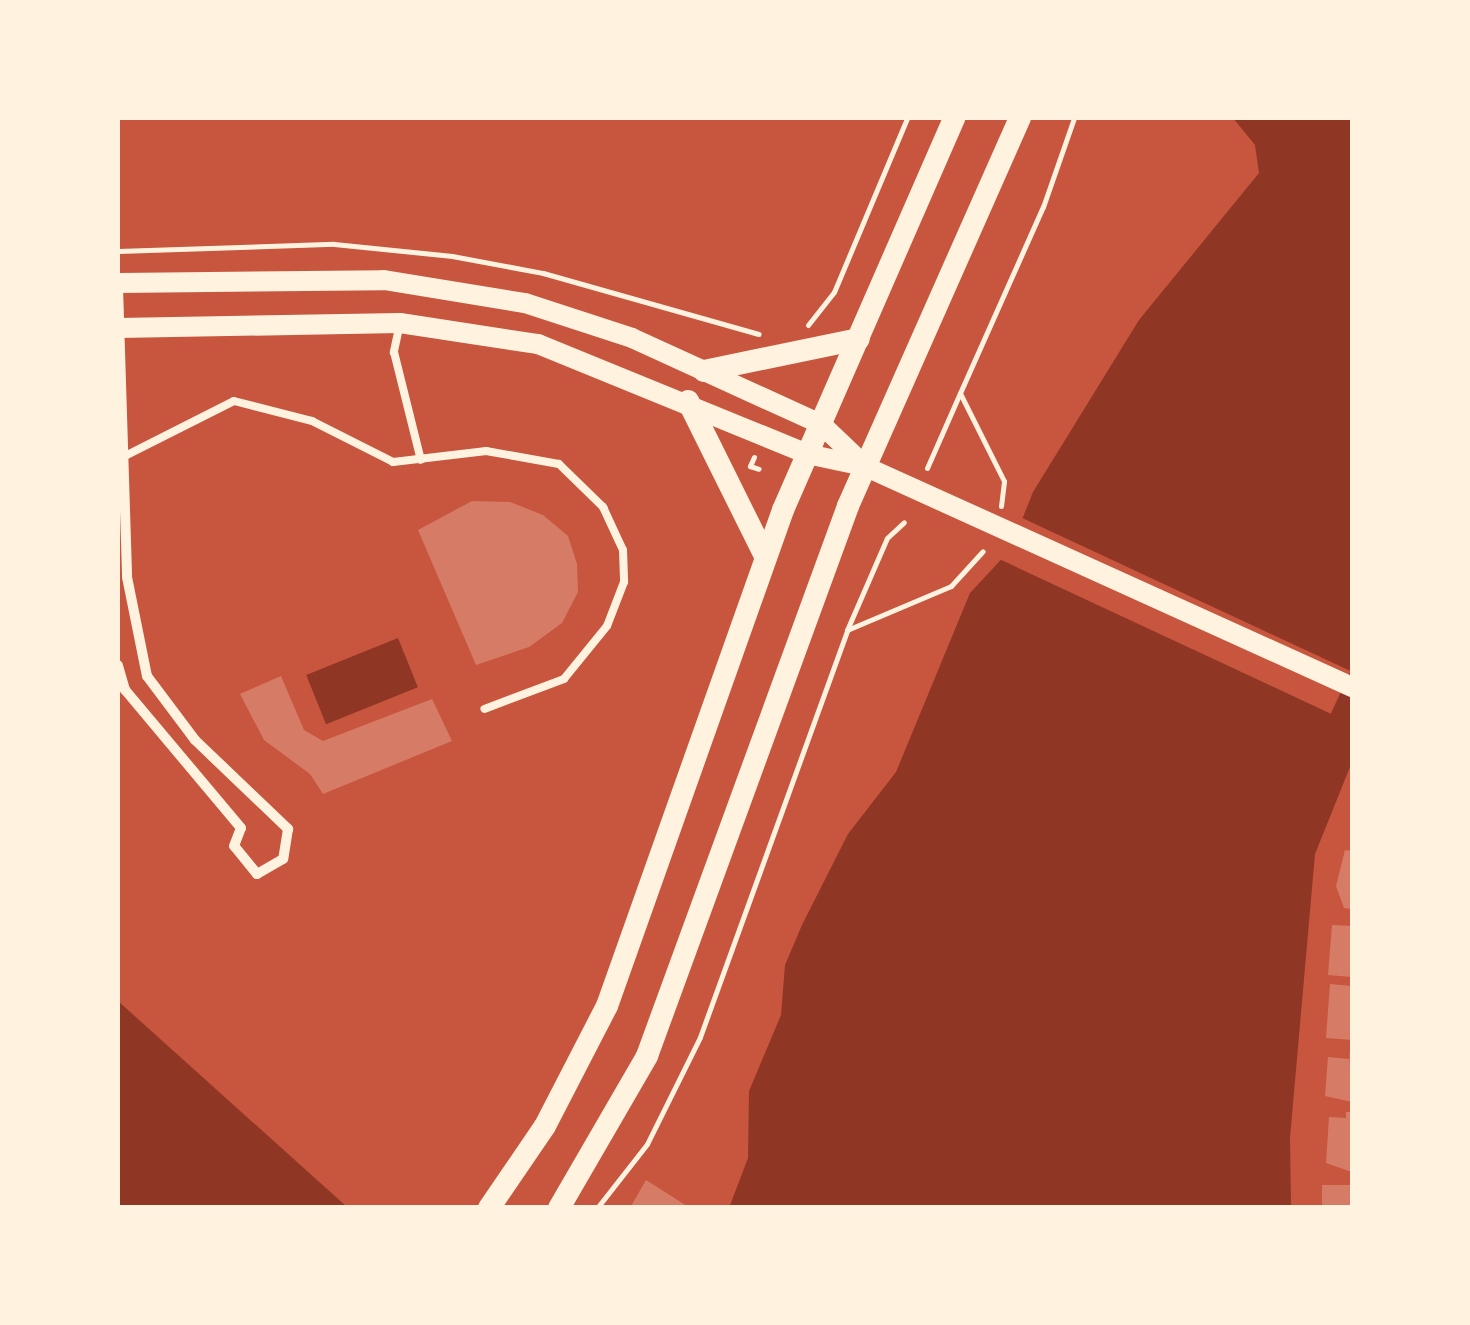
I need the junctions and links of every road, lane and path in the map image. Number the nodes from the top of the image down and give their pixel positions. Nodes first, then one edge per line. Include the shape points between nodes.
1 (906, 118) edge
2 (954, 118) edge
3 (1020, 118) edge
4 (1074, 118) edge
5 (118, 250) edge
6 (118, 285) edge
7 (400, 323) junction
8 (119, 328) edge
9 (798, 331) dead end
10 (772, 335) dead end
11 (858, 339) junction
12 (704, 372) junction
13 (960, 394) junction
14 (688, 401) junction
15 (821, 424) junction
16 (755, 454) dead end
17 (807, 454) junction
18 (122, 457) junction
19 (421, 460) junction
20 (864, 466) junction
21 (759, 469) dead end
22 (926, 470) dead end
23 (1000, 508) dead end
24 (904, 522) dead end
25 (983, 551) dead end
26 (766, 556) junction
27 (847, 630) junction
28 (118, 665) edge
29 (1352, 687) edge
30 (484, 708) dead end
31 (489, 1208) edge
32 (560, 1208) edge
33 (597, 1208) edge

1 - 9 path via 827,306
2 - 11 main road
3 - 20 main road
4 - 13 path via 1043,207
5 - 10 path via 334,244 452,256
6 - 8 street
6 - 12 main road via 431,284 565,313
7 - 8 main road
7 - 14 main road via 538,344
7 - 19 lane via 394,352
8 - 18 street
11 - 12 main road
11 - 15 main road
12 - 15 main road
13 - 22 path
13 - 23 path via 1004,481
14 - 17 main road
14 - 26 main road
15 - 17 main road
15 - 20 main road
16 - 21 path via 750,466
17 - 20 main road
17 - 26 main road
18 - 19 lane via 234,401 312,421 393,462
18 - 28 street via 127,577 147,676 195,740 288,829 283,859 257,874 234,846 242,828 124,690
19 - 30 lane via 486,451 560,464 603,507 623,550 624,582 607,626 582,660 564,679
20 - 29 main road
20 - 32 main road via 787,662 668,1007 626,1100
24 - 27 path via 887,538
25 - 27 path via 951,586
26 - 31 main road via 607,1006 545,1126
27 - 33 path via 700,1037 646,1144

